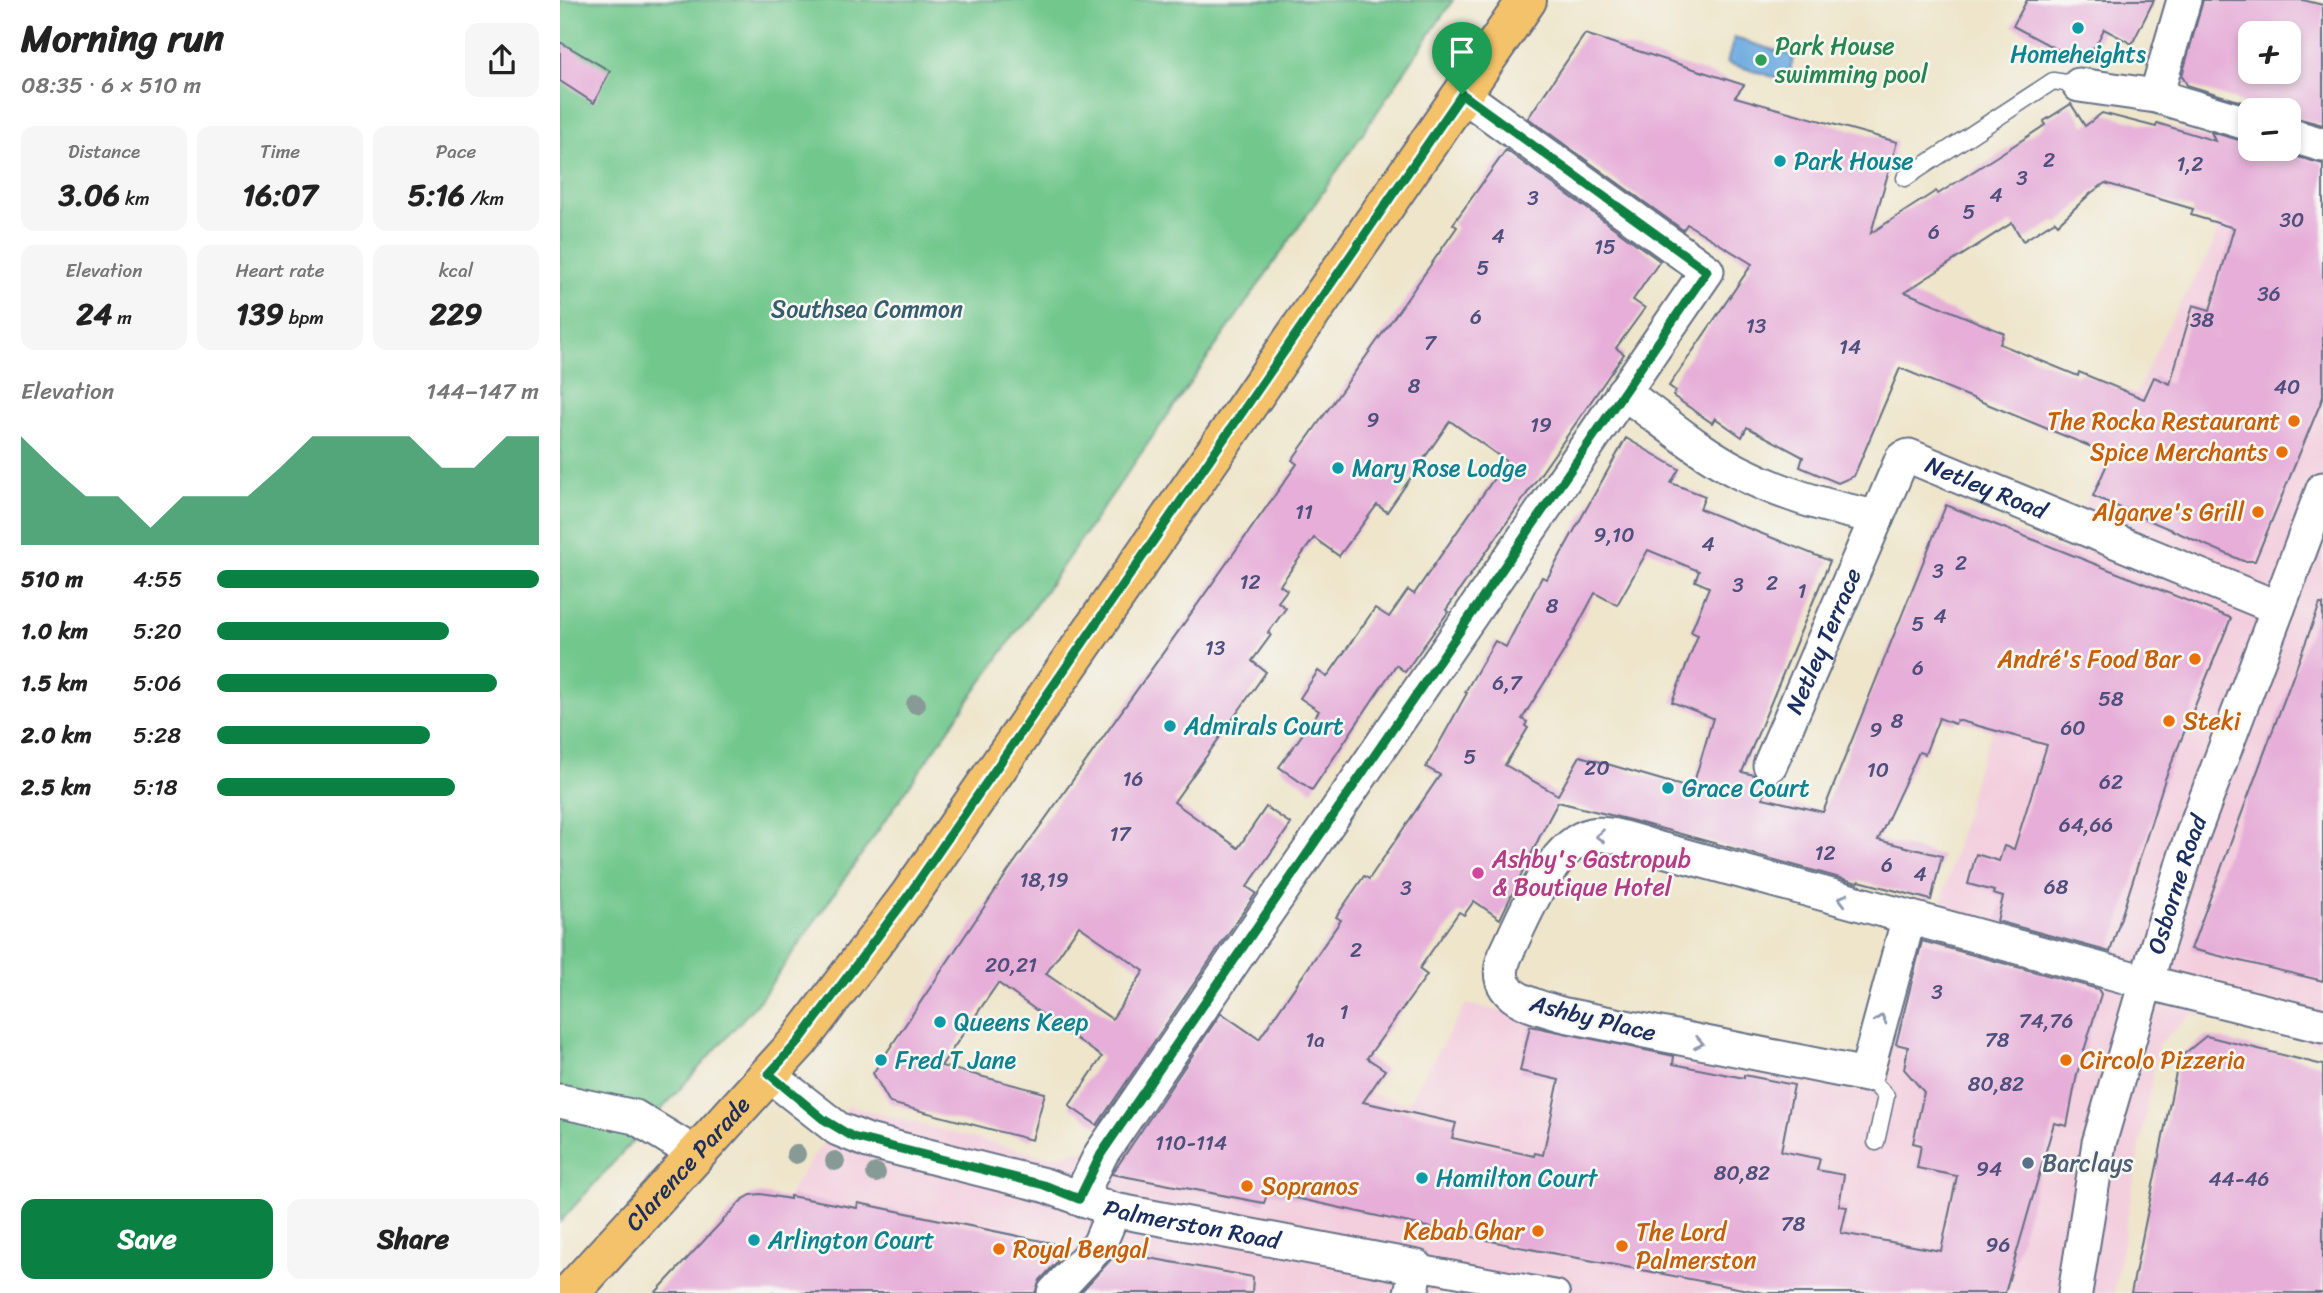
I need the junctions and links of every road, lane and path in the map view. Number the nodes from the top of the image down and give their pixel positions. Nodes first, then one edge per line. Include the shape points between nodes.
1 (1527, 0) edge
2 (2184, 0) edge
3 (2079, 85) joint
4 (1462, 94) junction
5 (2156, 96) junction
6 (2238, 120) edge
7 (2301, 139) edge
8 (2323, 145) edge
9 (1905, 178) dead end
10 (1623, 392) junction
11 (2323, 489) edge
12 (1877, 517) junction
13 (2312, 551) edge
14 (2278, 608) junction
15 (1770, 765) dead end
16 (1909, 917) junction
17 (2146, 982) junction
18 (2323, 1026) edge
19 (769, 1074) junction
20 (1866, 1075) junction
21 (560, 1101) edge
22 (1876, 1142) dead end
23 (696, 1154) junction
24 (1079, 1199) junction
25 (1114, 1210) junction
26 (1414, 1280) edge
27 (570, 1293) edge
28 (1054, 1293) edge
29 (1557, 1293) edge
30 (2075, 1293) edge

1 - 4 main road, Clarence Parade
2 - 5 street
3 - 5 street
3 - 9 lane via 2053,81
4 - 10 street via 1707,271
4 - 19 main road, Clarence Parade via 908,896
5 - 6 street
7 - 8 street
10 - 12 street via 1740,472 1821,504
10 - 24 street via 1101,1154
11 - 13 street, Osborne Road
12 - 14 street, Netley Road via 1902,459 1909,456
12 - 15 street, Netley Terrace
13 - 14 street, Osborne Road
14 - 17 street, Osborne Road via 2189,844
16 - 17 street, Ashby Place
20 -> 16 street
16 -> 20 street, Ashby Place via 1609,835 1592,835 1568,849 1544,876 1501,967 1500,977 1510,993 1544,1009
17 - 18 street, Ashby Place
17 - 30 street, Osborne Road via 2099,1143
19 - 23 main road, Clarence Parade
19 - 24 street, Palmerston Road via 823,1119 853,1137 1044,1185
20 - 22 lane via 1886,1096
21 - 23 street via 635,1117
23 - 27 main road, Clarence Parade
24 - 25 street, Palmerston Road
25 - 26 street, Palmerston Road
25 - 28 street via 1099,1245
26 - 29 street, Palmerston Road

